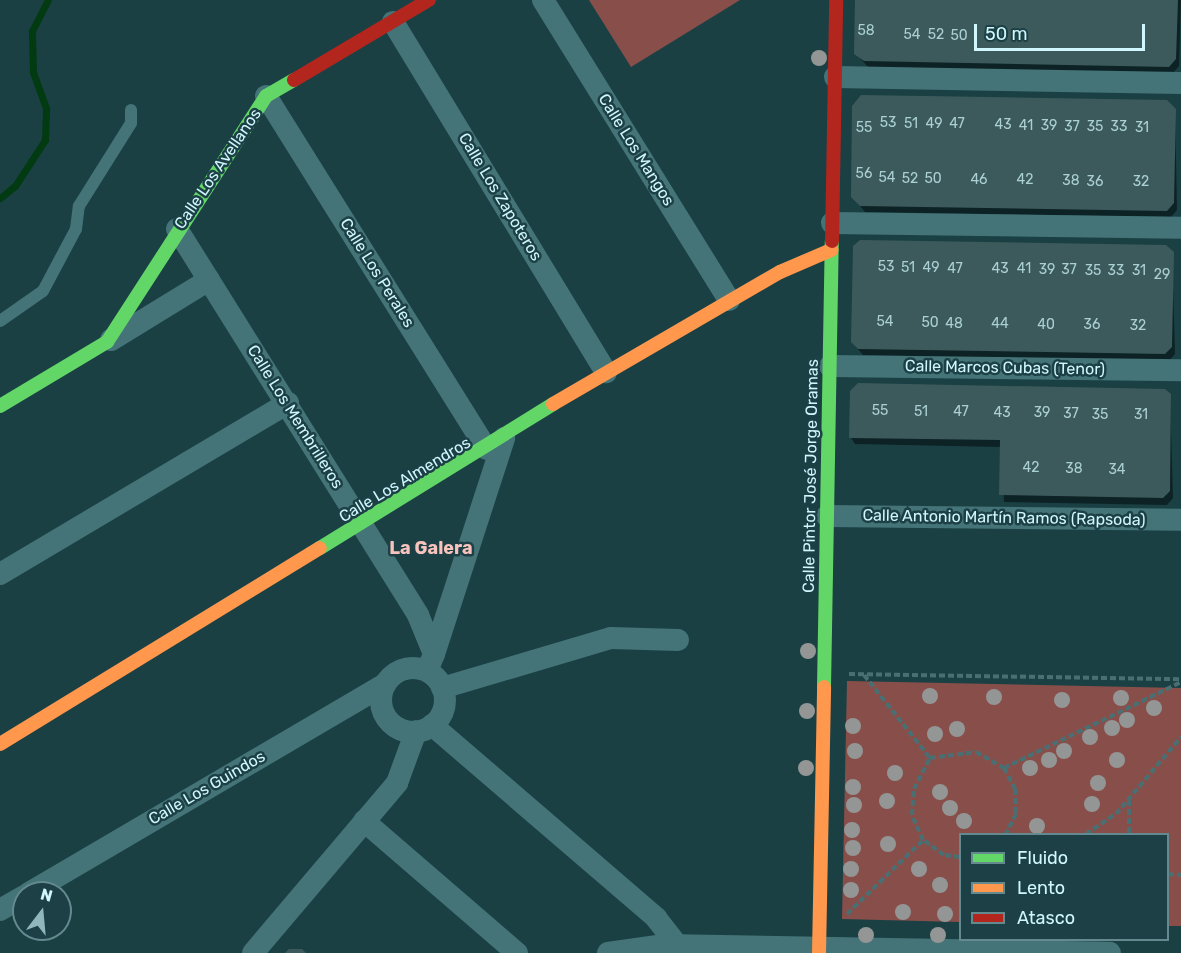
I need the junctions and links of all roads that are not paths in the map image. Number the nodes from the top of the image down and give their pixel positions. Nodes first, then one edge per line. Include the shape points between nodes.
1 (429, 0) edge
2 (543, 0) edge
3 (836, 0) edge
4 (393, 22) junction
5 (835, 77) junction
6 (1181, 82) edge
7 (266, 96) junction
8 (131, 110) dead end
9 (832, 223) junction
10 (1181, 228) edge
11 (177, 229) junction
12 (831, 250) junction
13 (209, 280) junction
14 (729, 300) junction
15 (0, 321) edge
16 (107, 342) junction
17 (830, 366) junction
18 (1181, 370) edge
19 (606, 372) junction
20 (288, 403) junction
21 (0, 406) edge
22 (495, 444) junction
23 (827, 516) junction
24 (1181, 520) edge
25 (361, 525) junction
26 (0, 574) edge
27 (678, 640) dead end
28 (434, 671) junction
29 (385, 684) junction
30 (424, 728) junction
31 (0, 744) edge
32 (364, 821) junction
33 (49, 881) edge
34 (627, 895) junction
35 (638, 946) junction
36 (678, 946) junction
37 (819, 951) edge
38 (253, 953) edge
39 (518, 953) edge
40 (608, 953) edge
41 (1110, 953) edge

1 - 4 street, Calle Los Avellanos
2 - 14 street, Calle Los Mangos
3 - 5 street, Calle Pintor José Jorge Oramas
4 - 7 street, Calle Los Avellanos
4 - 19 street, Calle Los Zapoteros
5 - 6 street
5 - 9 street, Calle Pintor José Jorge Oramas
7 - 11 street, Calle Los Avellanos
7 - 22 street, Calle Los Perales
8 - 15 lane via 130,123 79,206 76,229 43,291
9 - 10 street
9 - 12 street, Calle Pintor José Jorge Oramas
11 - 13 street, Calle Los Membrilleros
11 - 16 street, Calle Los Avellanos
12 - 14 street, Calle Los Almendros
12 - 17 street, Calle Pintor José Jorge Oramas
13 - 16 street, Calle Los Avellanos
13 - 20 street, Calle Los Membrilleros
14 - 19 street, Calle Los Almendros
16 - 21 street, Calle Los Avellanos
17 - 18 street, Calle Marcos Cubas (Tenor)
17 - 23 street, Calle Pintor José Jorge Oramas
19 - 22 street, Calle Los Almendros
20 - 25 street, Calle Los Membrilleros
20 - 26 street
22 - 25 street, Calle Los Almendros
22 - 28 street
23 - 24 street, Calle Antonio Martín Ramos (Rapsoda)
23 - 37 street, Calle Pintor José Jorge Oramas
25 - 28 street, Calle Los Membrilleros via 418,615
25 - 31 street, Calle Los Almendros
27 - 28 street via 611,638
28 - 29 street via 399,671
28 - 30 street via 444,708
29 - 30 street via 384,713 397,728
29 - 33 street, Calle Los Guindos
30 - 32 street via 397,783
30 - 34 street
32 - 38 street
32 - 39 street
34 - 35 street via 637,919
34 - 36 street via 656,918
35 - 36 street
35 - 40 street
36 - 37 street
37 - 41 street

